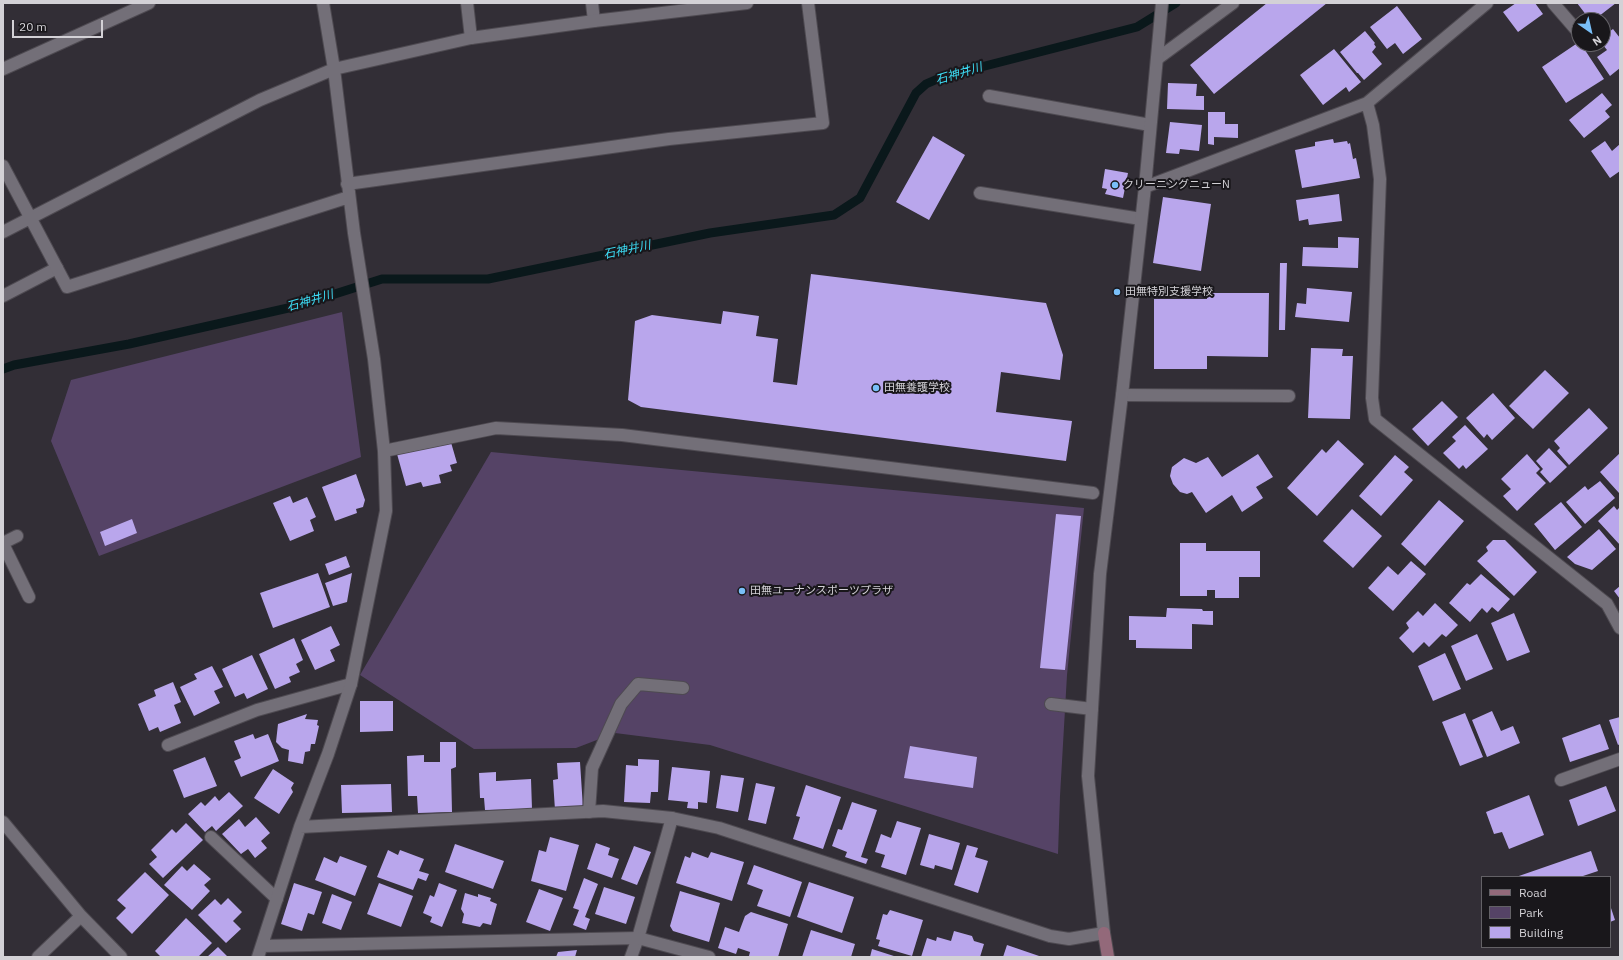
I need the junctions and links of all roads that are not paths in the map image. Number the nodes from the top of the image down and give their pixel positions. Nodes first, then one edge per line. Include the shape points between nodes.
1 (149, 3) edge
2 (323, 3) edge
3 (466, 3) edge
4 (592, 3) edge
5 (747, 3) edge
6 (808, 3) edge
7 (1162, 3) edge
8 (1233, 3) edge
9 (1487, 3) edge
10 (1553, 3) edge
11 (594, 21) junction
12 (1571, 24) edge
13 (471, 38) junction
14 (1157, 59) junction
15 (334, 69) junction
16 (3, 70) edge
17 (989, 96) dead end
18 (1367, 103) junction
19 (1150, 125) junction
20 (3, 166) edge
21 (347, 184) junction
22 (1144, 187) junction
23 (980, 192) dead end
24 (349, 196) junction
25 (30, 217) junction
26 (1141, 219) junction
27 (3, 232) edge
28 (57, 268) junction
29 (3, 296) edge
30 (1122, 395) junction
31 (1289, 396) dead end
32 (384, 451) junction
33 (1093, 493) dead end
34 (17, 536) dead end
35 (3, 544) edge
36 (29, 597) dead end
37 (1620, 628) edge
38 (351, 684) junction
39 (683, 688) dead end
40 (1051, 704) dead end
41 (1092, 709) junction
42 (168, 745) dead end
43 (1620, 759) edge
44 (1561, 780) dead end
45 (589, 812) junction
46 (672, 818) junction
47 (3, 822) edge
48 (300, 827) junction
49 (211, 837) dead end
50 (277, 899) junction
51 (81, 916) junction
52 (1104, 934) junction
53 (638, 938) junction
54 (260, 951) edge
55 (38, 957) edge
56 (121, 957) edge
57 (631, 957) edge
58 (709, 957) edge
59 (1108, 957) edge

1 - 16 street
2 - 15 street
3 - 13 street
4 - 11 street
5 - 11 street
6 - 21 street via 823,123 669,139
7 - 14 street
8 - 14 street
9 - 18 street
10 - 12 street
11 - 13 street
13 - 15 street
14 - 19 street
15 - 21 street
15 - 25 street via 260,100
17 - 19 street
18 - 22 street
18 - 37 street via 1373,125 1380,180 1372,398 1375,419 1607,604
19 - 22 street
20 - 25 street
21 - 24 street
22 - 26 street
23 - 26 street
24 - 28 street via 67,287
24 - 32 street via 374,359
25 - 27 street
25 - 28 street
26 - 30 street
28 - 29 street
30 - 31 street
30 - 41 street via 1100,574
32 - 33 street via 496,428 614,434
32 - 38 street via 386,511
34 - 35 street
35 - 36 street
38 - 42 street via 257,710
38 - 48 street
39 - 45 street via 638,684 621,704 592,768
40 - 41 street
41 - 52 street via 1088,776
43 - 44 street
45 - 46 street via 603,811
45 - 48 street
46 - 52 street via 718,828 1050,936 1069,939
46 - 53 street
47 - 51 street
48 - 50 street
49 - 50 street
50 - 54 street
51 - 55 street
51 - 56 street
52 - 59 street
53 - 54 street
53 - 57 street
53 - 58 street

